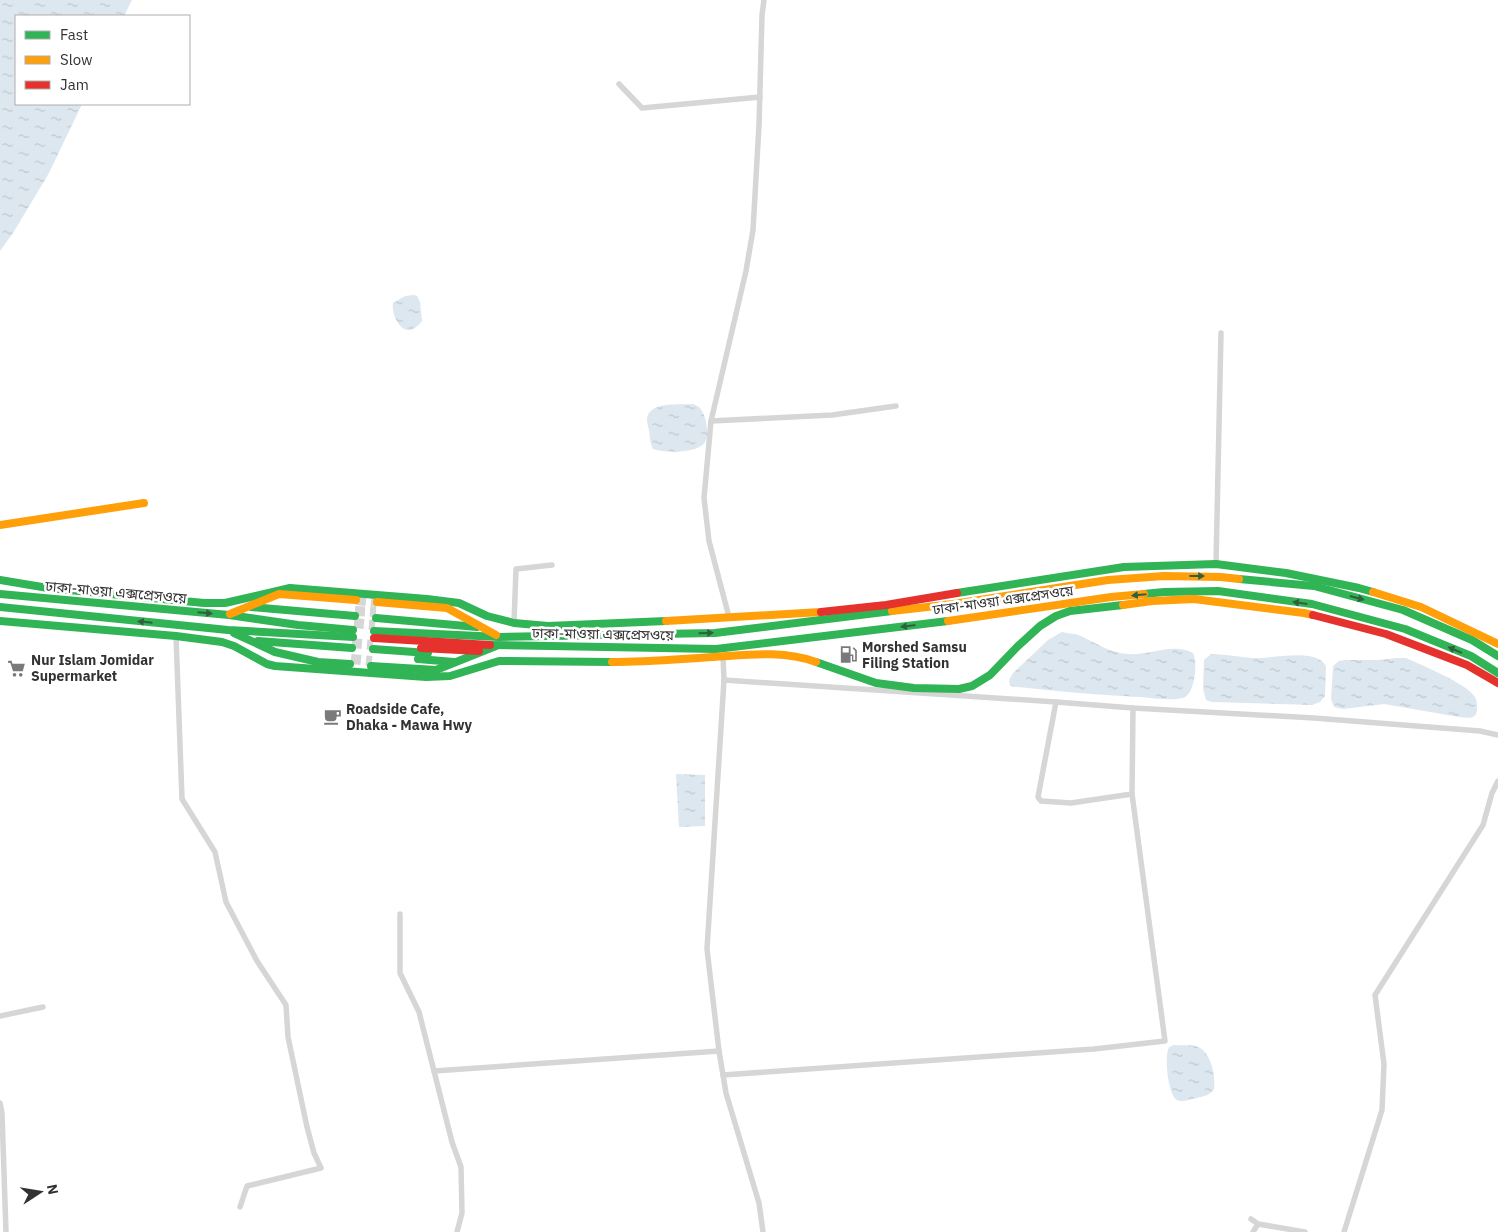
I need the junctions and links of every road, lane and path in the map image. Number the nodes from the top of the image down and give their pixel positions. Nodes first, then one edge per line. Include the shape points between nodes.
1 (764, 0) edge
2 (619, 84) dead end
3 (760, 97) junction
4 (1220, 333) dead end
5 (896, 406) dead end
6 (711, 421) junction
7 (144, 504) dead end
8 (0, 525) edge
9 (1216, 564) junction
10 (552, 565) dead end
11 (0, 580) edge
12 (0, 594) edge
13 (257, 603) junction
14 (0, 607) edge
15 (248, 607) junction
16 (238, 611) junction
17 (229, 615) junction
18 (729, 617) junction
19 (468, 620) junction
20 (0, 621) edge
21 (514, 623) junction
22 (481, 627) junction
23 (228, 630) junction
24 (353, 632) junction
25 (491, 632) junction
26 (374, 634) junction
27 (176, 636) junction
28 (241, 636) junction
29 (250, 640) junction
30 (499, 641) junction
31 (1498, 644) edge
32 (261, 646) junction
33 (483, 652) junction
34 (471, 656) junction
35 (1498, 656) edge
36 (723, 657) junction
37 (457, 662) junction
38 (1498, 673) edge
39 (724, 680) junction
40 (1498, 683) edge
41 (1056, 702) junction
42 (1133, 708) junction
43 (1498, 736) edge
44 (1498, 781) edge
45 (1132, 794) junction
46 (400, 914) dead end
47 (43, 1006) dead end
48 (0, 1016) edge
49 (719, 1051) junction
50 (434, 1071) junction
51 (723, 1075) junction
52 (0, 1103) edge
53 (240, 1207) dead end
54 (1251, 1219) dead end
55 (1258, 1224) junction
56 (6, 1232) edge
57 (457, 1232) edge
58 (763, 1232) edge
59 (1253, 1232) edge
60 (1306, 1232) edge
61 (1344, 1232) edge

1 - 3 street
2 - 3 street via 642,108
3 - 6 street via 753,230
4 - 9 street
5 - 6 street via 832,415
6 - 18 street via 704,498 709,541
7 - 8 main road
9 - 18 main road via 1124,567 886,605
9 - 31 main road via 1286,573 1359,588 1421,607
10 - 21 street via 516,570
11 - 21 main road via 48,588 204,603 225,603 290,588 321,590 459,603 487,616
12 -> 17 main road, ঢাকা-মাওয়া এক্সপ্রেসওয়ে
13 - 15 main road, ঢাকা-মাওয়া এক্সপ্রেসওয়ে
13 - 24 main road, ঢাকা-মাওয়া এক্সপ্রেসওয়ে
13 - 24 main road, ঢাকা-মাওয়া এক্সপ্রেসওয়ে via 268,598
23 -> 14 main road, ঢাকা-মাওয়া এক্সপ্রেসওয়ে
15 - 16 main road, ঢাকা-মাওয়া এক্সপ্রেসওয়ে
15 - 24 main road, ঢাকা-মাওয়া এক্সপ্রেসওয়ে
16 - 17 main road, ঢাকা-মাওয়া এক্সপ্রেসওয়ে
16 - 24 main road via 305,620
17 - 24 main road, ঢাকা-মাওয়া এক্সপ্রেসওয়ে
18 - 21 main road via 548,626
19 - 22 main road
19 - 26 main road
19 - 26 main road via 445,612
20 - 27 main road
22 - 25 main road
22 - 26 main road
23 - 24 main road, ঢাকা-মাওয়া এক্সপ্রেসওয়ে
23 - 28 main road, ঢাকা-মাওয়া এক্সপ্রেসওয়ে
24 - 28 main road, ঢাকা-মাওয়া এক্সপ্রেসওয়ে
24 - 29 main road, ঢাকা-মাওয়া এক্সপ্রেসওয়ে
24 - 32 main road, ঢাকা-মাওয়া এক্সপ্রেসওয়ে
24 - 32 main road, ঢাকা-মাওয়া এক্সপ্রেসওয়ে via 318,662
25 - 26 main road
25 - 30 main road
26 - 30 main road, ঢাকা-মাওয়া এক্সপ্রেসওয়ে
26 - 33 main road, ঢাকা-মাওয়া এক্সপ্রেসওয়ে
26 - 34 main road, ঢাকা-মাওয়া এক্সপ্রেসওয়ে
26 - 37 main road, ঢাকা-মাওয়া এক্সপ্রেসওয়ে
26 - 37 main road, ঢাকা-মাওয়া এক্সপ্রেসওয়ে via 446,666
27 - 36 main road via 222,642 275,666 426,677 450,676 505,660 642,662
27 - 53 street via 182,799 215,852 226,902 257,962 286,1005 288,1037 305,1118 321,1168 247,1186
28 - 29 main road, ঢাকা-মাওয়া এক্সপ্রেসওয়ে
29 - 32 main road, ঢাকা-মাওয়া এক্সপ্রেসওয়ে
30 - 33 main road, ঢাকা-মাওয়া এক্সপ্রেসওয়ে
30 -> 35 main road, ঢাকা-মাওয়া এক্সপ্রেসওয়ে via 715,633 953,604 1108,580 1164,576 1221,577 1314,586 1403,610 1472,640
38 -> 30 main road, ঢাকা-মাওয়া এক্সপ্রেসওয়ে via 1471,656 1406,629 1312,604 1218,591 1111,597 716,649
33 - 34 main road, ঢাকা-মাওয়া এক্সপ্রেসওয়ে
34 - 37 main road, ঢাকা-মাওয়া এক্সপ্রেসওয়ে
36 - 39 street
36 - 40 main road via 745,653 785,654 806,658 876,683 959,689 972,686 990,675 1040,626 1056,616 1070,611 1194,599 1304,613 1386,634 1467,665
39 - 41 street
39 - 49 street via 707,949
41 - 42 street
41 - 45 street via 1038,799 1072,803
42 - 43 street via 1314,718 1480,731
42 - 45 street
44 - 61 street via 1483,825 1375,994 1384,1064 1382,1110
45 - 51 street via 1165,1041 1094,1049
46 - 50 street via 400,973 419,1012
47 - 48 street
49 - 50 street
49 - 51 street
50 - 57 street via 461,1167 462,1213
51 - 58 street via 759,1203
52 - 56 street
54 - 55 street
55 - 59 street
55 - 60 street

